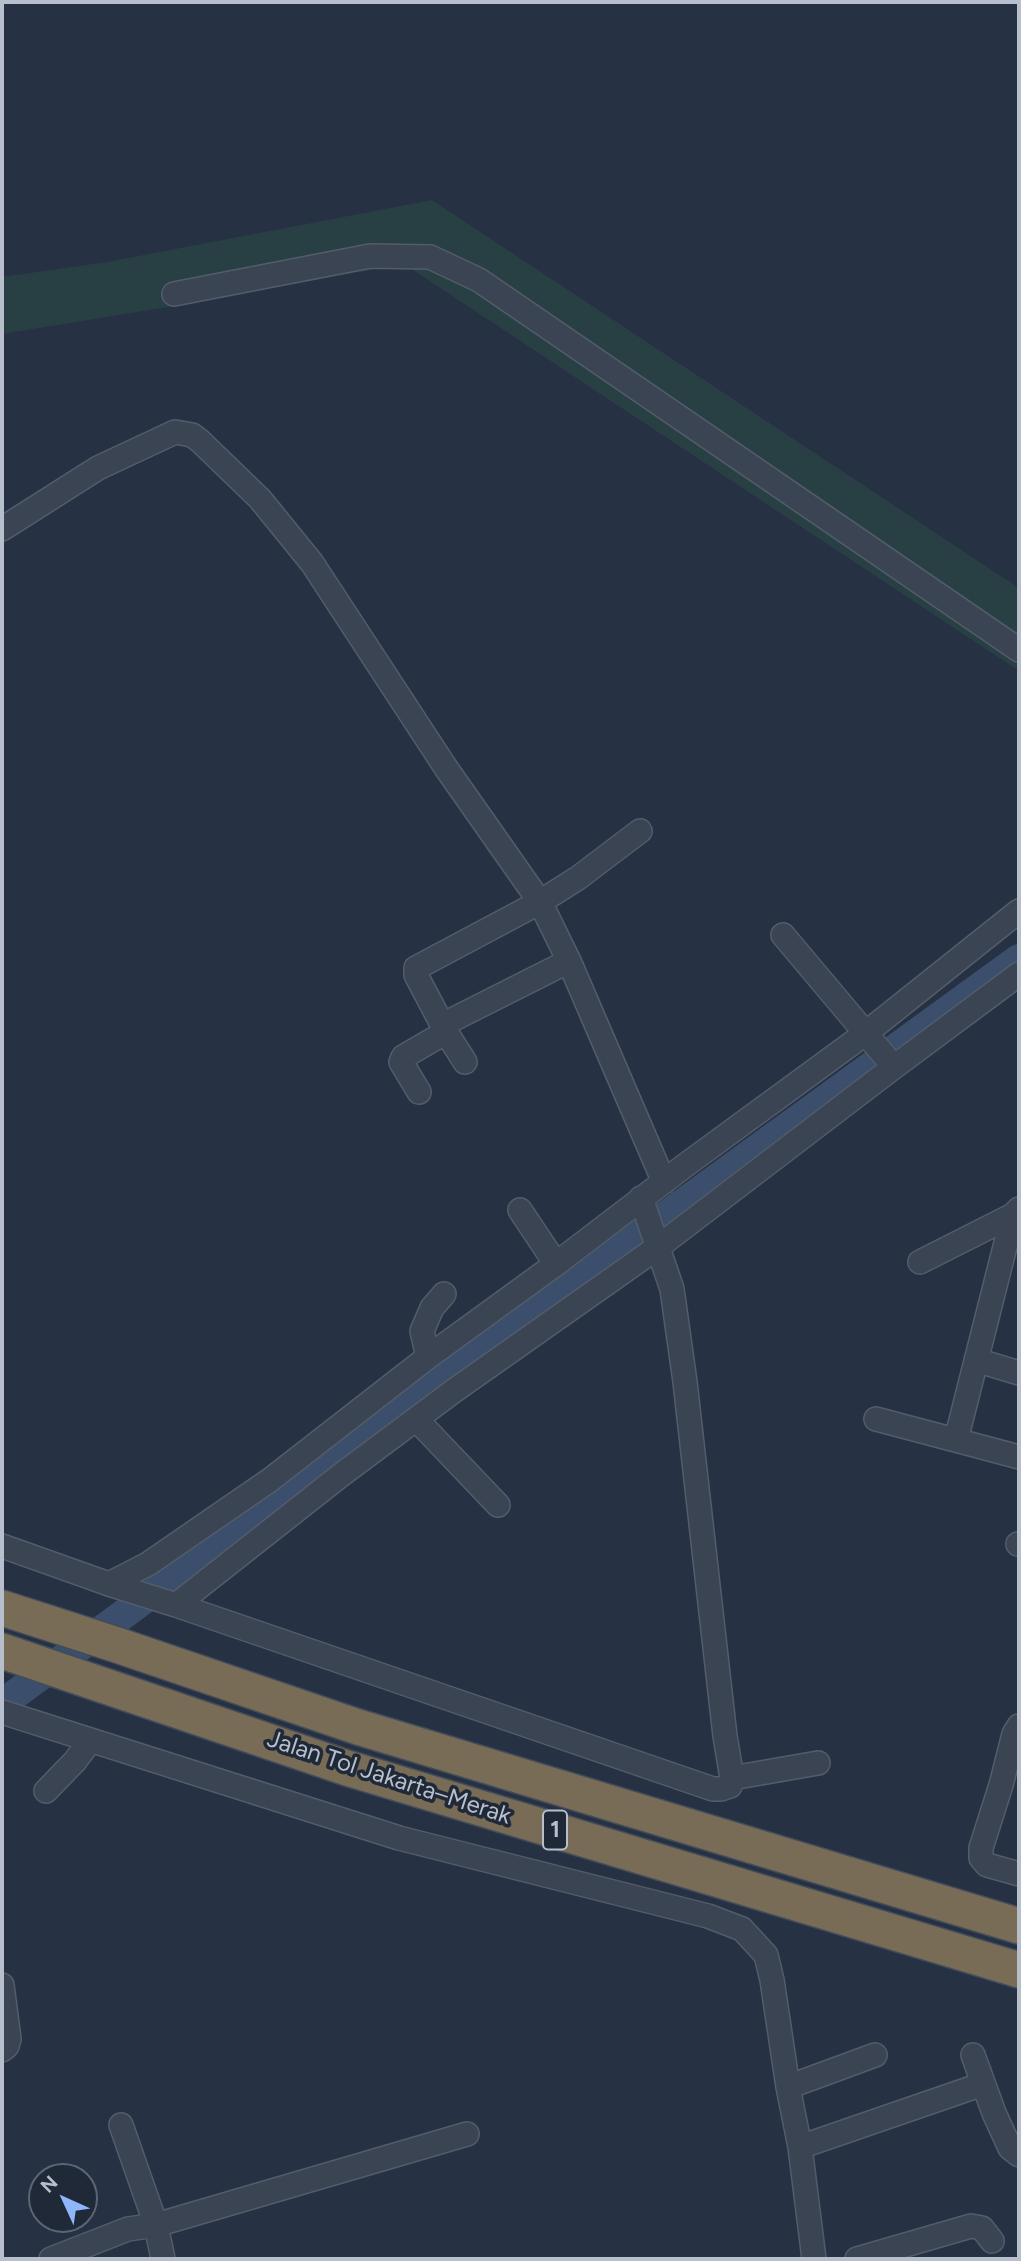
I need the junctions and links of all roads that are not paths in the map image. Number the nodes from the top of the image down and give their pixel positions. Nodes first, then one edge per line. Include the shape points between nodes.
1 (174, 294) dead end
2 (2, 529) edge
3 (1019, 650) edge
4 (640, 831) dead end
5 (540, 902) junction
6 (1019, 911) edge
7 (783, 935) dead end
8 (569, 961) junction
9 (1019, 974) edge
10 (444, 1029) junction
11 (870, 1037) junction
12 (465, 1062) dead end
13 (891, 1063) junction
14 (419, 1092) dead end
15 (664, 1182) junction
16 (643, 1202) junction
17 (520, 1210) dead end
18 (1016, 1212) edge
19 (655, 1237) junction
20 (920, 1262) dead end
21 (556, 1264) junction
22 (444, 1294) dead end
23 (428, 1357) junction
24 (976, 1360) junction
25 (1019, 1373) edge
26 (416, 1419) junction
27 (876, 1419) dead end
28 (956, 1440) junction
29 (1019, 1457) edge
30 (498, 1505) dead end
31 (2, 1546) edge
32 (116, 1587) junction
33 (168, 1603) junction
34 (2, 1608) edge
35 (2, 1651) edge
36 (2, 1712) edge
37 (1019, 1726) edge
38 (90, 1741) junction
39 (818, 1763) dead end
40 (732, 1777) junction
41 (1010, 1788) edge
42 (46, 1791) dead end
43 (1019, 1874) edge
44 (1019, 1926) edge
45 (1019, 1970) edge
46 (2, 1985) edge
47 (2, 2050) edge
48 (875, 2055) dead end
49 (973, 2055) dead end
50 (983, 2084) junction
51 (788, 2087) junction
52 (121, 2124) dead end
53 (467, 2133) dead end
54 (800, 2147) junction
55 (1019, 2155) edge
56 (156, 2225) junction
57 (992, 2241) dead end
58 (51, 2259) edge
59 (163, 2259) edge
60 (814, 2259) edge
61 (857, 2259) edge

1 - 3 street via 370,256 430,257 479,280
2 - 5 street via 98,468 175,432 192,435 260,499 313,564
4 - 5 street
5 - 8 street
5 - 10 street via 416,968
6 - 11 street
7 - 11 street
8 - 10 street
8 - 15 street
9 - 13 street
10 - 12 street
10 - 14 street via 401,1062
11 - 13 street
11 - 15 street
13 - 19 street
15 - 16 street
16 - 19 street
16 - 21 street
17 - 21 street
18 - 20 street
18 - 24 street
19 - 26 street
19 - 40 street via 672,1289
21 - 23 street
22 - 23 street via 422,1331
23 - 32 street via 270,1480
24 - 25 street
24 - 28 street
26 - 30 street
26 - 33 street
27 - 28 street
28 - 29 street
31 - 32 street
32 - 33 street
33 - 40 street via 713,1789 730,1786
34 - 44 highway, Jalan Tol Jakarta–Merak / 1 via 358,1727
35 - 45 highway, Jalan Tol Jakarta–Merak / 1 via 347,1768
36 - 38 street
37 - 41 street via 1014,1734
38 - 42 street
38 - 51 street via 398,1838 708,1916 742,1929 766,1955
39 - 40 street
41 - 43 street via 981,1848 981,1858
46 - 47 street via 9,2039
48 - 51 street
49 - 50 street
50 - 54 street
50 - 55 street via 1010,2148
51 - 54 street
52 - 56 street
53 - 56 street
54 - 60 street
56 - 58 street via 128,2229
56 - 59 street
57 - 61 street via 982,2228 971,2226

